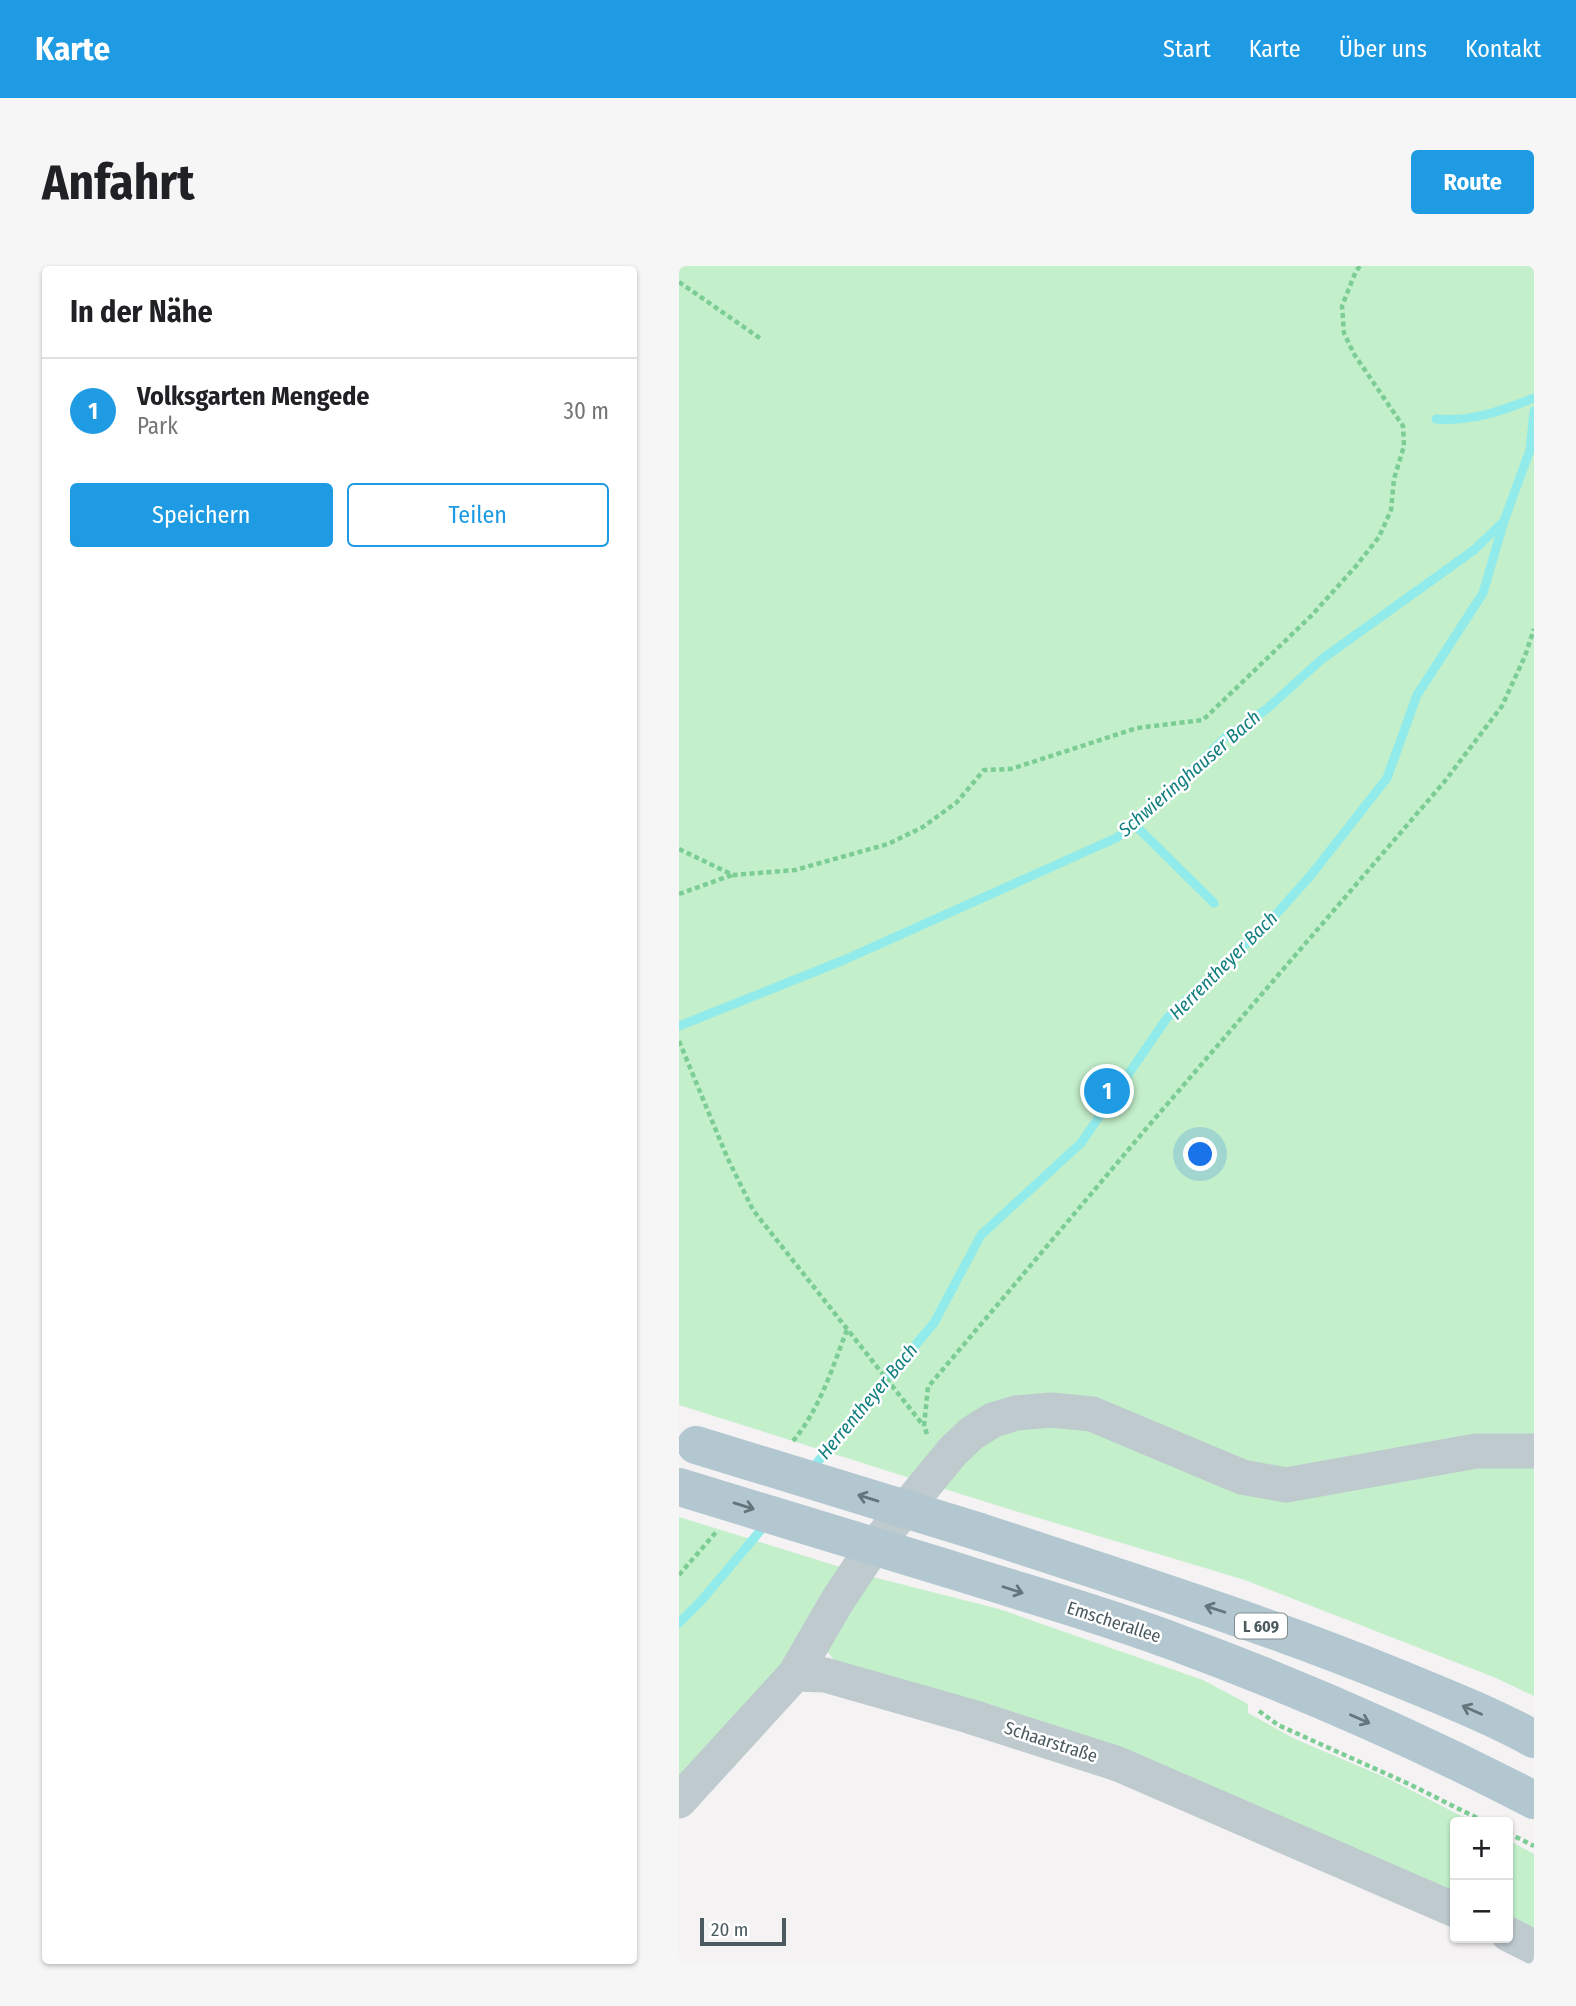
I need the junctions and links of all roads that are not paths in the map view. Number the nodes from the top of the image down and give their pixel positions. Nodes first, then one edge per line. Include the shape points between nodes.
1 (687, 1443) edge
2 (1534, 1451) edge
3 (679, 1487) edge
4 (795, 1674) junction
5 (1534, 1739) edge
6 (1534, 1800) edge
7 (679, 1801) edge
8 (1450, 1908) edge
9 (1513, 1936) edge
10 (1534, 1947) edge

5 -> 1 main road, L 609, bridge via 1442,1696 1229,1614
2 - 4 street via 1476,1451 1286,1485 1242,1477 1093,1414 1016,1413 993,1420 953,1451 869,1553
3 -> 6 main road, Emscherallee / L 609, bridge via 1174,1641 1482,1773
4 - 7 street
4 - 8 street, Schaarstraße via 825,1675 1118,1764
9 - 10 street

